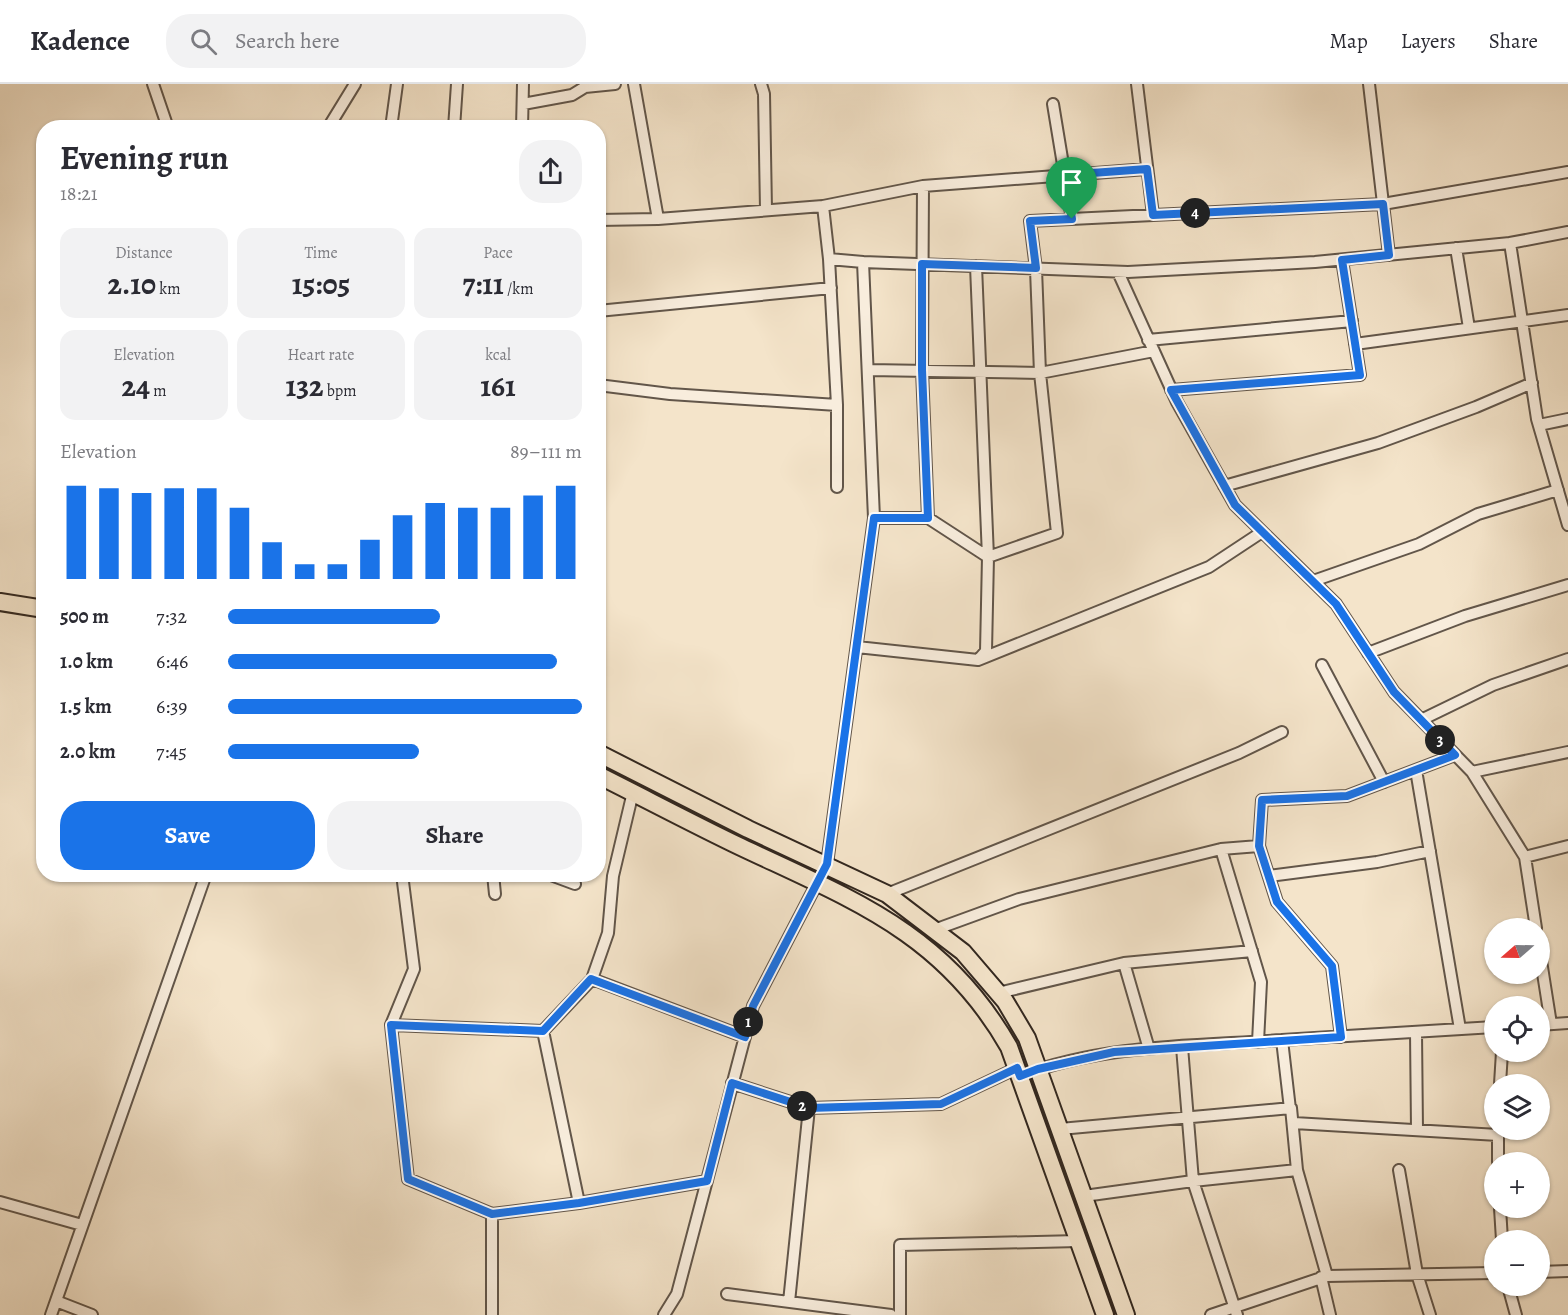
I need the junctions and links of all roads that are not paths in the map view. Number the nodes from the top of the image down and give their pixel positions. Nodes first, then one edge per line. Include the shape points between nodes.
1 (153, 84) edge
2 (355, 84) edge
3 (397, 84) edge
4 (458, 84) edge
5 (523, 84) edge
6 (615, 84) edge
7 (634, 84) edge
8 (761, 84) edge
9 (1137, 84) edge
10 (1369, 84) edge
11 (585, 86) edge
12 (523, 104) junction
13 (1053, 104) dead end
14 (165, 120) edge
15 (333, 120) edge
16 (392, 120) edge
17 (455, 120) edge
18 (522, 120) edge
19 (1147, 169) junction
20 (1568, 172) edge
21 (1064, 175) junction
22 (923, 186) junction
23 (1383, 204) junction
24 (823, 206) junction
25 (766, 210) junction
26 (1153, 215) junction
27 (658, 219) junction
28 (1072, 219) junction
29 (606, 220) edge
30 (1568, 232) edge
31 (1510, 243) junction
32 (1456, 248) junction
33 (1389, 255) junction
34 (829, 259) junction
35 (1342, 260) junction
36 (863, 262) junction
37 (922, 264) junction
38 (976, 266) junction
39 (1036, 268) junction
40 (1118, 272) junction
41 (831, 288) junction
42 (606, 309) edge
43 (1568, 315) edge
44 (1352, 321) junction
45 (1522, 321) junction
46 (1469, 328) junction
47 (1148, 340) junction
48 (1355, 344) junction
49 (1154, 351) junction
50 (869, 370) junction
51 (922, 370) junction
52 (982, 372) junction
53 (1040, 373) junction
54 (1532, 383) junction
55 (606, 386) edge
56 (1171, 390) junction
57 (837, 405) junction
58 (1568, 419) edge
59 (1539, 425) junction
60 (1224, 486) junction
61 (837, 487) dead end
62 (1558, 490) junction
63 (874, 518) junction
64 (928, 518) junction
65 (1568, 525) edge
66 (1262, 532) junction
67 (988, 557) junction
68 (1312, 581) junction
69 (1568, 585) edge
70 (0, 602) edge
71 (36, 608) edge
72 (857, 647) junction
73 (1368, 653) junction
74 (1568, 659) edge
75 (978, 660) junction
76 (1322, 665) dead end
77 (1421, 720) junction
78 (1282, 732) dead end
79 (1568, 752) edge
80 (1455, 755) junction
81 (606, 757) edge
82 (1416, 770) junction
83 (1473, 772) junction
84 (606, 779) edge
85 (1384, 782) junction
86 (633, 792) junction
87 (748, 829) junction
88 (740, 846) junction
89 (1259, 846) junction
90 (1568, 846) edge
91 (1221, 849) junction
92 (1430, 851) junction
93 (1525, 857) junction
94 (827, 864) junction
95 (1269, 876) junction
96 (203, 882) edge
97 (403, 882) edge
98 (494, 882) edge
99 (569, 882) edge
100 (819, 882) junction
101 (574, 884) dead end
102 (495, 894) dead end
103 (887, 894) junction
104 (1534, 918) edge
105 (934, 930) junction
106 (1252, 951) junction
107 (1124, 963) junction
108 (591, 979) junction
109 (1545, 984) edge
110 (998, 993) junction
111 (1568, 1023) edge
112 (1551, 1024) joint
113 (391, 1025) junction
114 (1484, 1028) edge
115 (1460, 1029) junction
116 (543, 1031) junction
117 (1416, 1032) junction
118 (745, 1037) junction
119 (1341, 1037) junction
120 (1282, 1040) junction
121 (1258, 1042) junction
122 (1182, 1047) junction
123 (1149, 1049) junction
124 (1038, 1069) junction
125 (1019, 1072) junction
126 (732, 1083) junction
127 (809, 1108) junction
128 (1290, 1108) junction
129 (1190, 1118) junction
130 (1294, 1123) junction
131 (1060, 1129) junction
132 (1417, 1130) junction
133 (1484, 1132) edge
134 (1297, 1170) junction
135 (1399, 1170) dead end
136 (707, 1181) junction
137 (1193, 1181) junction
138 (1084, 1196) junction
139 (0, 1202) edge
140 (579, 1203) junction
141 (492, 1214) junction
142 (82, 1226) junction
143 (1079, 1241) junction
144 (1568, 1271) edge
145 (1550, 1272) edge
146 (1484, 1273) edge
147 (1417, 1274) junction
148 (1324, 1277) junction
149 (727, 1294) dead end
150 (1511, 1296) edge
151 (56, 1301) junction
152 (789, 1302) junction
153 (1236, 1311) edge
154 (1101, 1314) edge
155 (51, 1315) edge
156 (92, 1315) edge
157 (492, 1315) edge
158 (664, 1315) edge
159 (891, 1315) edge
160 (900, 1315) edge
161 (1126, 1315) edge
162 (1211, 1315) edge
163 (1330, 1315) edge
164 (1430, 1315) edge
165 (1516, 1315) edge

1 - 14 street
2 - 15 street
3 - 16 street
4 - 17 street
5 - 12 street
6 - 11 street
7 - 27 street
8 - 25 street
9 - 19 street
10 - 23 street
11 - 12 street via 572,94
12 - 18 street
13 - 21 street
19 - 21 street
19 - 26 street
20 - 23 street
21 - 22 street
21 - 28 street
22 - 24 street
22 - 37 street
23 - 26 street
23 - 33 street
24 - 25 street
24 - 34 street
25 - 27 street
26 - 28 street
27 - 29 street
28 - 39 street via 1030,221
30 - 31 street
31 - 32 street
31 - 45 street
32 - 33 street
32 - 46 street
33 - 35 street
34 - 36 street
34 - 41 street
35 - 40 street
35 - 44 street
36 - 37 street
36 - 50 street
37 - 38 street
37 - 51 street
38 - 39 street
38 - 52 street
39 - 40 street
39 - 53 street
40 - 47 street
41 - 42 street
41 - 57 street
43 - 45 street
44 - 47 street
44 - 48 street
45 - 46 street
45 - 54 street
46 - 48 street
47 - 49 street
48 - 56 street via 1360,375
49 - 53 street
49 - 56 street
50 - 51 street
50 - 63 street
51 - 52 street
51 - 64 street
52 - 53 street
52 - 67 street
53 - 67 street via 1057,533
54 - 59 street
54 - 60 street via 1378,443
55 - 57 street
56 - 60 street
57 - 61 street
58 - 59 street
59 - 62 street
60 - 66 street via 1235,505
62 - 65 street
62 - 68 street via 1478,514 1419,544
63 - 64 street
63 - 72 street
64 - 67 street
66 - 68 street
66 - 75 street via 1209,567
67 - 75 street via 986,651
68 - 73 street via 1336,604
69 - 73 street via 1465,616
70 - 71 main road
72 - 75 street
72 - 94 street
73 - 77 street via 1394,692
74 - 77 street via 1493,685
76 - 85 street
77 - 80 street
78 - 103 street via 1239,753
79 - 83 street
80 - 82 street
80 - 83 street
81 - 87 main road
82 - 85 street
82 - 92 street
83 - 93 street
84 - 86 main road
85 - 89 street via 1347,796 1262,800
86 - 88 main road
86 - 108 street via 613,876 608,933
87 - 88 main road
87 - 94 main road
88 - 100 main road
89 - 91 street
89 - 95 street
90 - 93 street
91 - 105 street via 1019,899
91 - 106 street
92 - 95 street
92 - 115 street
93 - 104 street
94 - 100 street
94 - 103 main road
95 - 119 street via 1277,902 1332,966
96 - 142 street
97 - 113 street via 414,969
98 - 102 street
99 - 101 street
100 - 118 street via 753,1006
100 - 125 main road via 884,915 949,967 989,1012
103 - 105 main road
105 - 110 main road via 963,952
106 - 107 street
106 - 121 street via 1261,982
107 - 110 street
107 - 123 street
108 - 116 street
108 - 118 street
109 - 112 street
110 - 124 main road via 1027,1038
111 - 112 street
113 - 116 street
113 - 141 street via 408,1179
114 - 115 street
115 - 117 street
116 - 140 street
117 - 119 street
117 - 132 street
118 - 126 street
119 - 120 street
120 - 121 street
120 - 128 street
121 - 122 street
122 - 123 street
122 - 129 street
123 - 124 street via 1114,1052
124 - 125 street
124 - 131 main road
125 - 127 street via 941,1104
125 - 143 main road
126 - 127 street
126 - 136 street
127 - 152 street
128 - 129 street
128 - 130 street
129 - 131 street
129 - 137 street
130 - 132 street
130 - 134 street
131 - 138 main road
132 - 133 street
134 - 137 street
134 - 148 street
135 - 147 street
136 - 140 street
136 - 158 street via 677,1294
137 - 138 street
137 - 153 street
138 - 161 main road
139 - 142 street
140 - 141 street
141 - 157 street
142 - 151 street
143 - 154 main road
143 - 160 street via 900,1245
144 - 145 street
146 - 147 street
147 - 148 street
147 - 164 street
148 - 153 street
148 - 163 street
149 - 152 street
150 - 165 street
151 - 155 street
151 - 156 street
152 - 159 street
153 - 162 street

